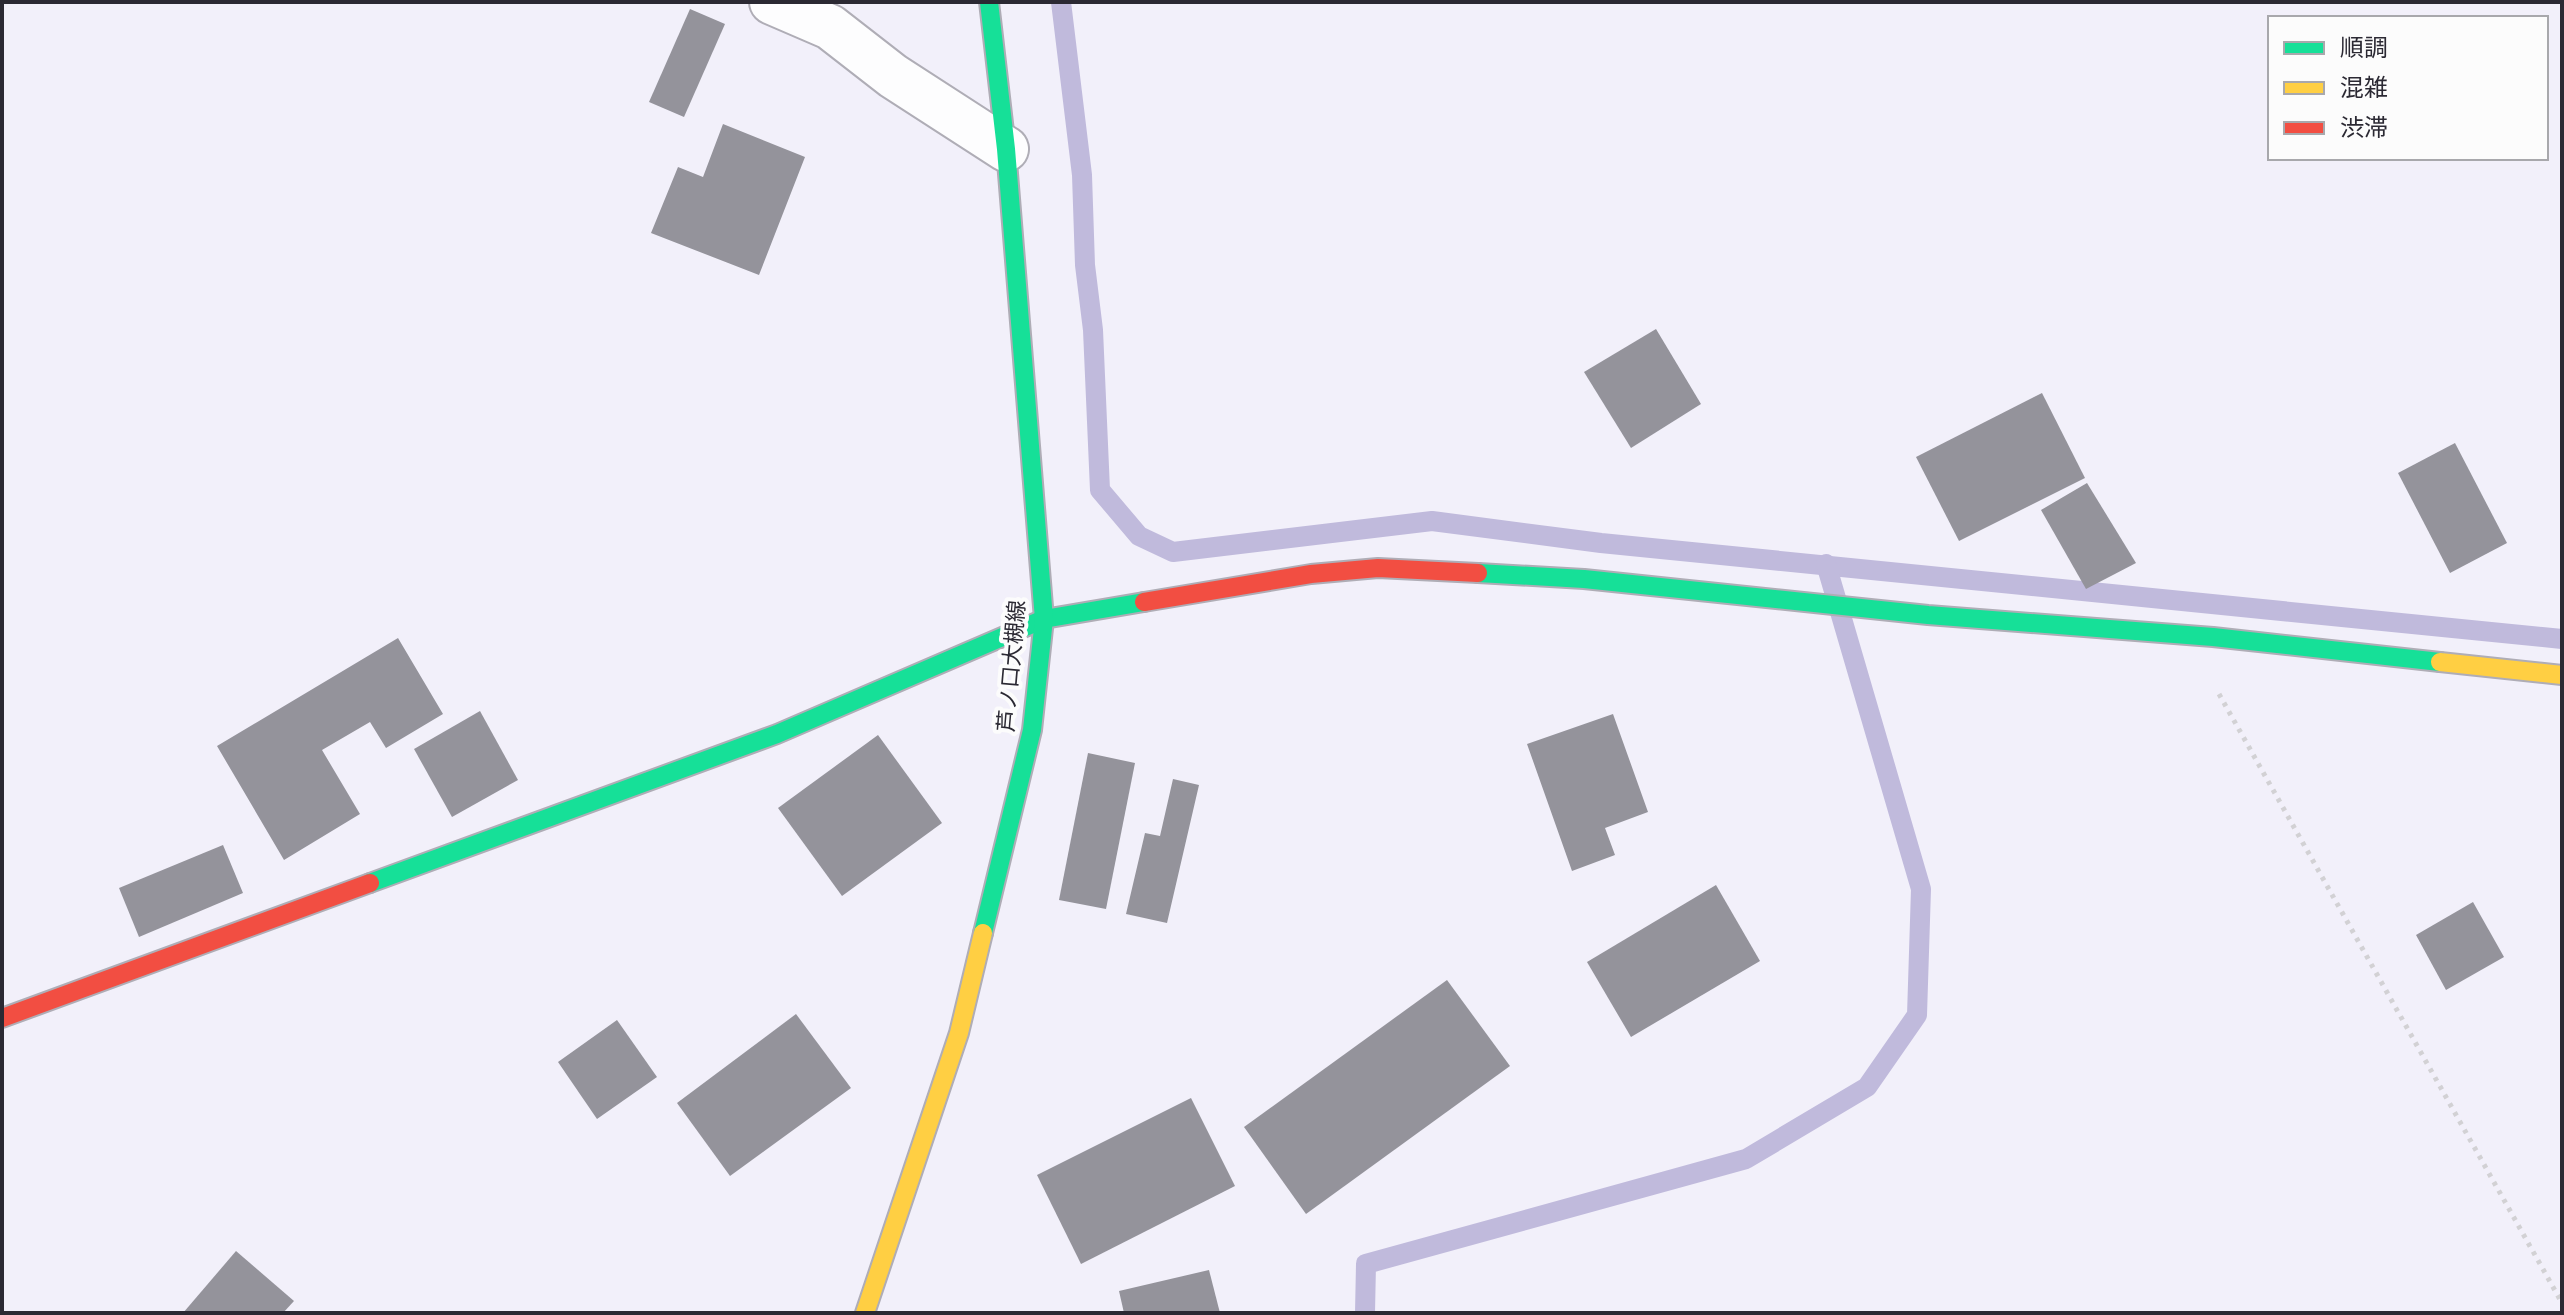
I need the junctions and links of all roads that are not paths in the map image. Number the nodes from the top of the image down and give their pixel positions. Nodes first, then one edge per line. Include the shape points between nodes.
1 (772, 2) edge
2 (989, 2) edge
3 (1006, 149) junction
4 (1044, 619) junction
5 (2562, 675) edge
6 (2, 1018) edge
7 (865, 1313) edge

1 - 3 street via 830,27 893,76
2 - 3 street, 芦ノ口大槻線
3 - 4 street, 芦ノ口大槻線
4 - 5 street via 1311,574 1378,568 1584,579
4 - 6 street via 777,734
4 - 7 street, 芦ノ口大槻線 via 1032,730 959,1033

